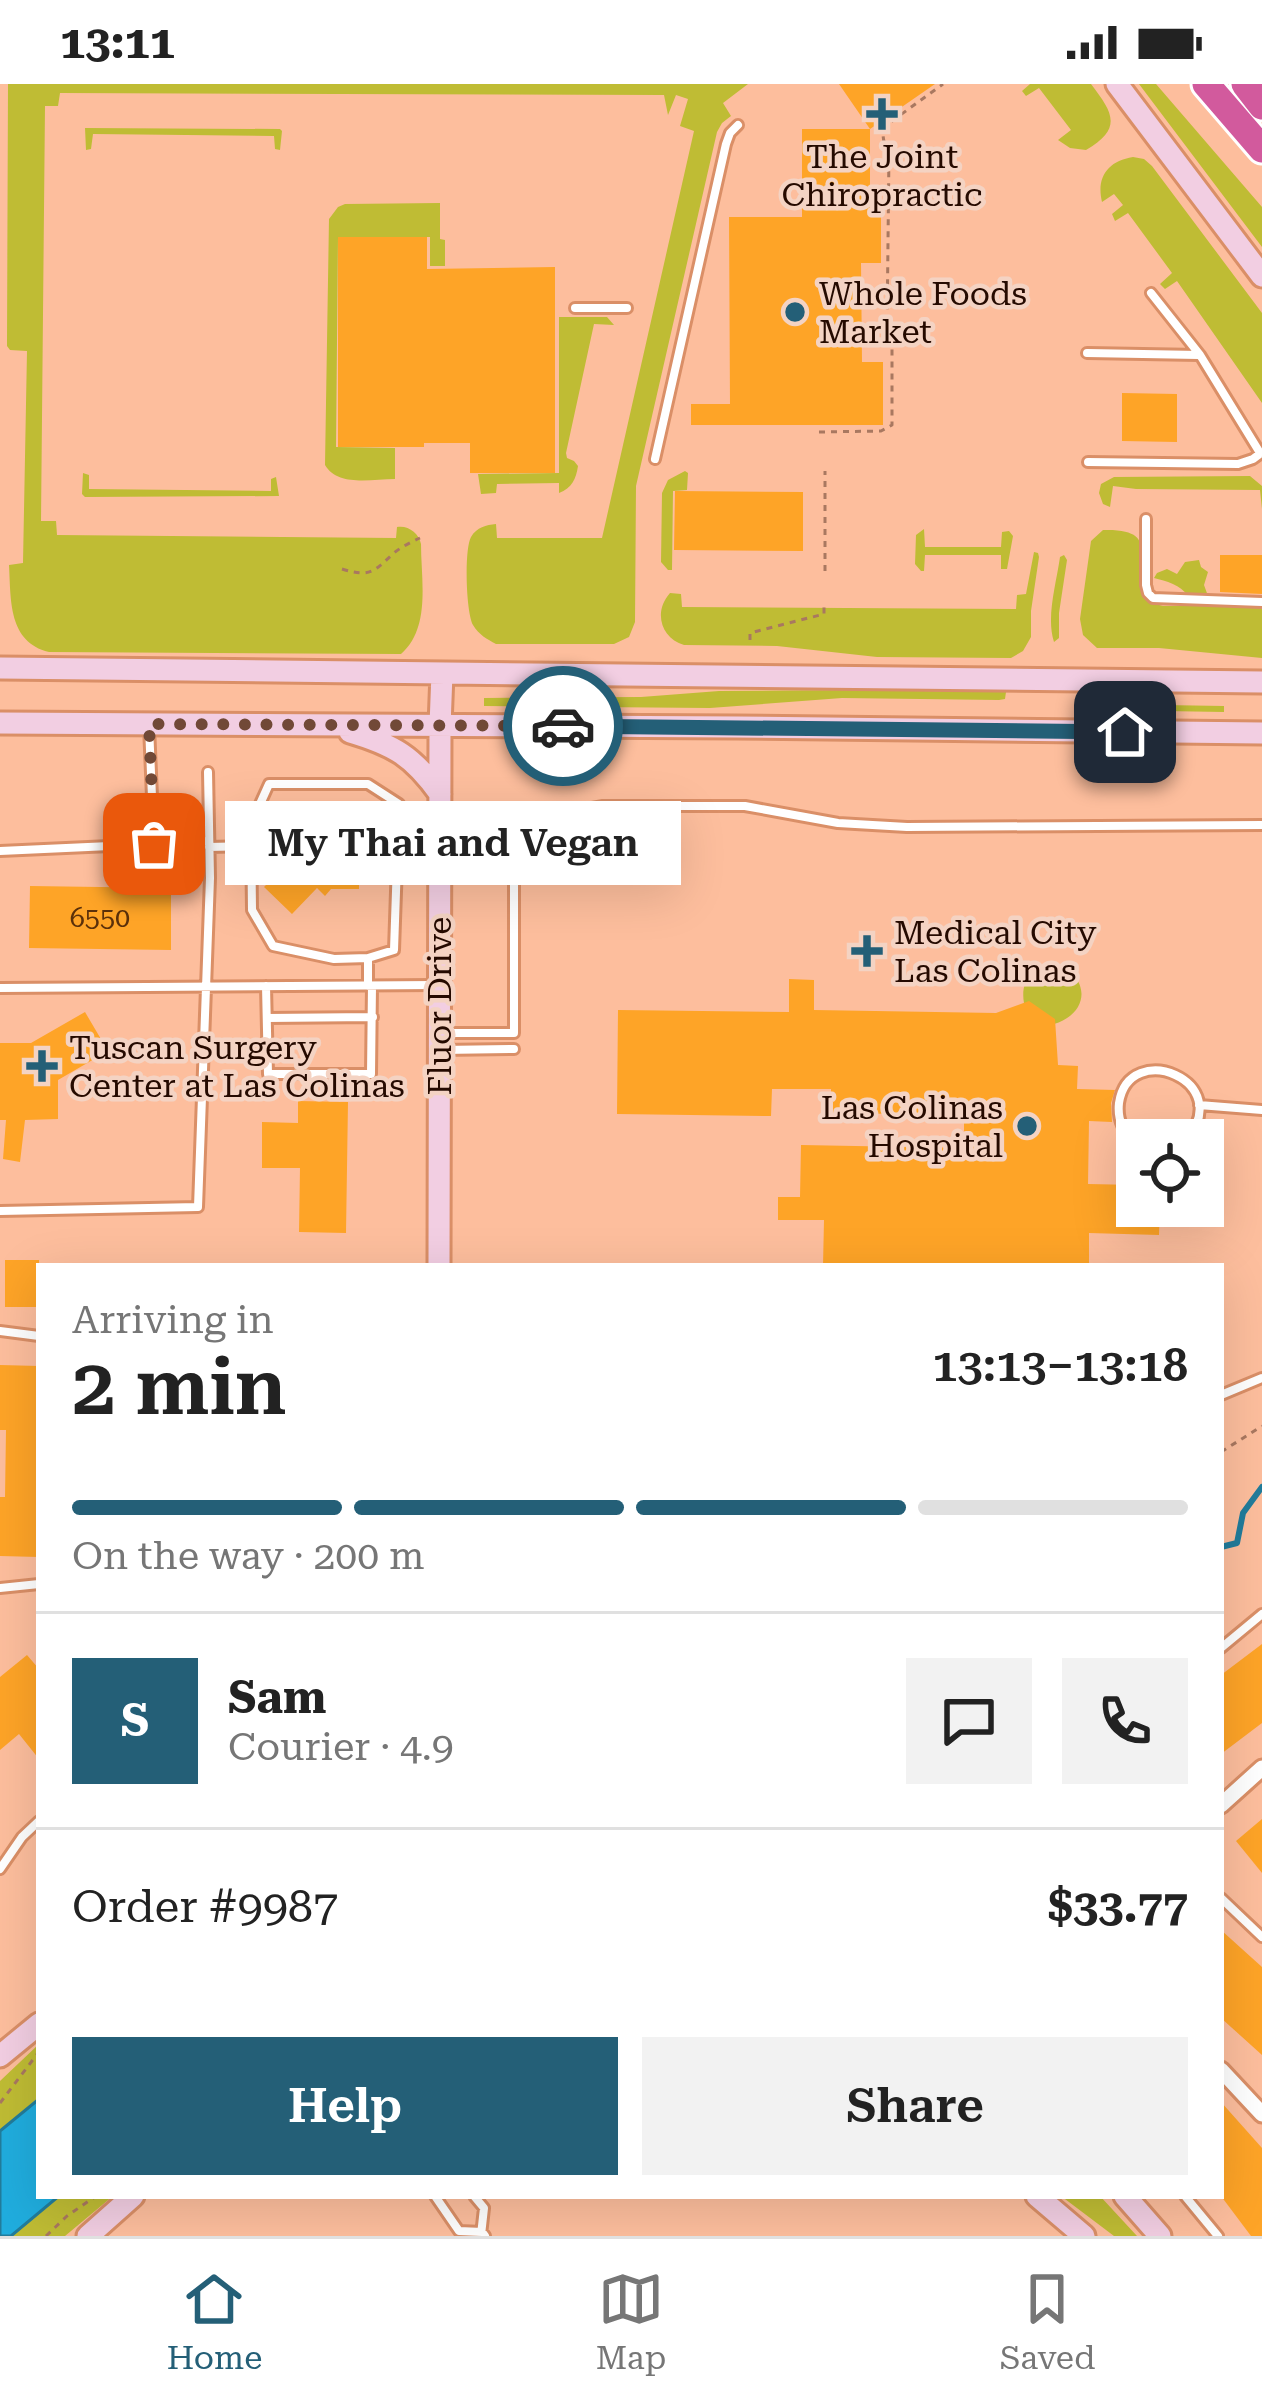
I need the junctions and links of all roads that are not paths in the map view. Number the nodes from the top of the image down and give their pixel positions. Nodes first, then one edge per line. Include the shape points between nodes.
1 (1118, 84) edge
2 (1206, 84) edge
3 (1245, 84) edge
4 (1262, 106) edge
5 (738, 125) dead end
6 (1262, 149) edge
7 (1262, 276) edge
8 (1151, 293) dead end
9 (574, 308) dead end
10 (627, 308) dead end
11 (1088, 353) dead end
12 (1201, 355) junction
13 (1261, 452) edge
14 (655, 459) dead end
15 (1088, 462) dead end
16 (1146, 519) dead end
17 (1262, 602) edge
18 (0, 668) edge
19 (442, 673) junction
20 (1262, 682) edge
21 (0, 723) edge
22 (149, 724) junction
23 (327, 725) junction
24 (440, 726) junction
25 (1262, 733) edge
26 (208, 772) dead end
27 (440, 794) junction
28 (1262, 825) edge
29 (154, 844) junction
30 (209, 844) junction
31 (252, 846) junction
32 (0, 851) edge
33 (368, 958) junction
34 (440, 985) junction
35 (266, 986) junction
36 (370, 986) junction
37 (204, 987) junction
38 (0, 988) edge
39 (373, 1017) junction
40 (266, 1018) junction
41 (440, 1042) junction
42 (514, 1049) dead end
43 (1199, 1106) junction
44 (1262, 1110) edge
45 (1119, 1119) edge
46 (1198, 1119) edge
47 (0, 1211) edge
48 (439, 1263) edge
49 (0, 1331) edge
50 (36, 1336) edge
51 (1262, 1378) edge
52 (1224, 1394) edge
53 (36, 1584) edge
54 (0, 1588) edge
55 (1262, 1614) edge
56 (1224, 1646) edge
57 (1262, 1768) edge
58 (1224, 1802) edge
59 (36, 1824) edge
60 (0, 1869) edge
61 (1224, 1901) edge
62 (1262, 1937) edge
63 (36, 2026) edge
64 (0, 2056) edge
65 (1224, 2073) edge
66 (1262, 2114) edge
67 (130, 2199) edge
68 (437, 2199) edge
69 (477, 2199) edge
70 (1040, 2199) edge
71 (1128, 2199) edge
72 (1187, 2199) edge
73 (482, 2235) edge
74 (88, 2236) edge
75 (1084, 2236) edge
76 (1160, 2236) edge
77 (1218, 2236) edge

1 - 7 main road
2 - 6 highway
3 - 4 highway
5 - 14 lane via 726,144
8 - 12 lane
9 - 10 lane
11 - 12 lane
12 - 13 lane
13 - 15 lane via 1238,464
16 - 17 lane via 1153,598
18 - 19 main road
19 - 20 main road
19 - 24 main road, Fluor Drive
21 - 22 main road
22 - 23 main road
22 - 29 lane
23 - 24 main road
23 - 27 main road via 386,743
24 - 25 main road
24 - 27 main road, Fluor Drive
26 - 30 lane
27 - 34 main road, Fluor Drive
28 - 41 lane via 908,827 745,806 603,806 549,815 526,825 514,842 514,1033
29 - 30 lane
29 - 32 lane
30 - 31 lane
30 - 37 lane
31 - 33 lane via 252,910 274,946
31 - 33 lane via 251,824 269,784 368,784 399,804 394,950
33 - 36 lane
34 - 36 lane
34 - 41 main road, Fluor Drive
35 - 36 lane
35 - 37 lane
35 - 40 lane
36 - 39 lane
37 - 38 lane
37 - 47 lane via 198,1207
39 - 40 lane
39 - 40 lane via 370,1074 268,1074
41 - 42 lane
41 - 48 main road, Fluor Drive
43 - 44 lane
43 - 45 lane via 1178,1074 1152,1070 1122,1093
43 - 46 lane
49 - 50 lane
51 - 52 lane
53 - 54 lane
55 - 56 lane
57 - 58 street
59 - 60 lane
61 - 62 lane
63 - 64 main road
65 - 66 street
67 - 74 main road
68 - 73 lane via 459,2231
69 - 73 lane via 484,2207
70 - 75 main road
71 - 76 main road
72 - 77 lane

